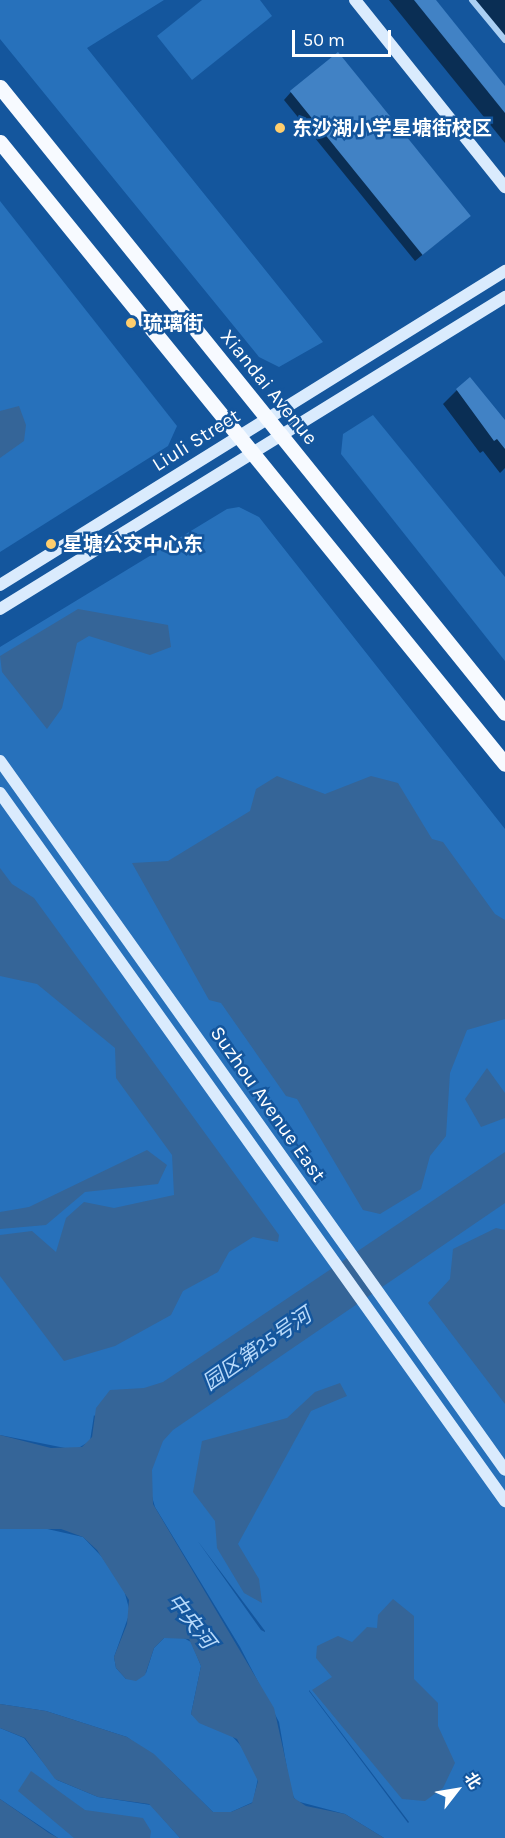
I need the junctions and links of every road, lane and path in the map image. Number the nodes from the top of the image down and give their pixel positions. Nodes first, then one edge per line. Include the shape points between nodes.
1 (354, 0) edge
2 (472, 0) edge
3 (505, 40) edge
4 (0, 87) edge
5 (0, 142) edge
6 (505, 187) edge
7 (505, 271) edge
8 (505, 297) edge
9 (267, 419) junction
10 (240, 435) junction
11 (281, 436) junction
12 (255, 452) junction
13 (0, 585) edge
14 (0, 609) edge
15 (505, 713) edge
16 (0, 761) edge
17 (505, 764) edge
18 (0, 793) edge
19 (505, 1470) edge
20 (505, 1501) edge

1 - 6 main road
2 - 3 street
4 - 9 main road, Xiandai Avenue
5 - 10 main road
7 - 9 main road, Liuli Street
8 - 11 main road, Liuli Street
9 - 10 main road, Liuli Street
9 - 11 main road, Xiandai Avenue
10 - 12 main road
10 - 13 main road, Liuli Street
11 - 12 main road, Liuli Street
11 - 15 main road, Xiandai Avenue
12 - 14 main road, Liuli Street
12 - 17 main road
16 - 19 main road, Suzhou Avenue East
18 - 20 main road, Suzhou Avenue East

